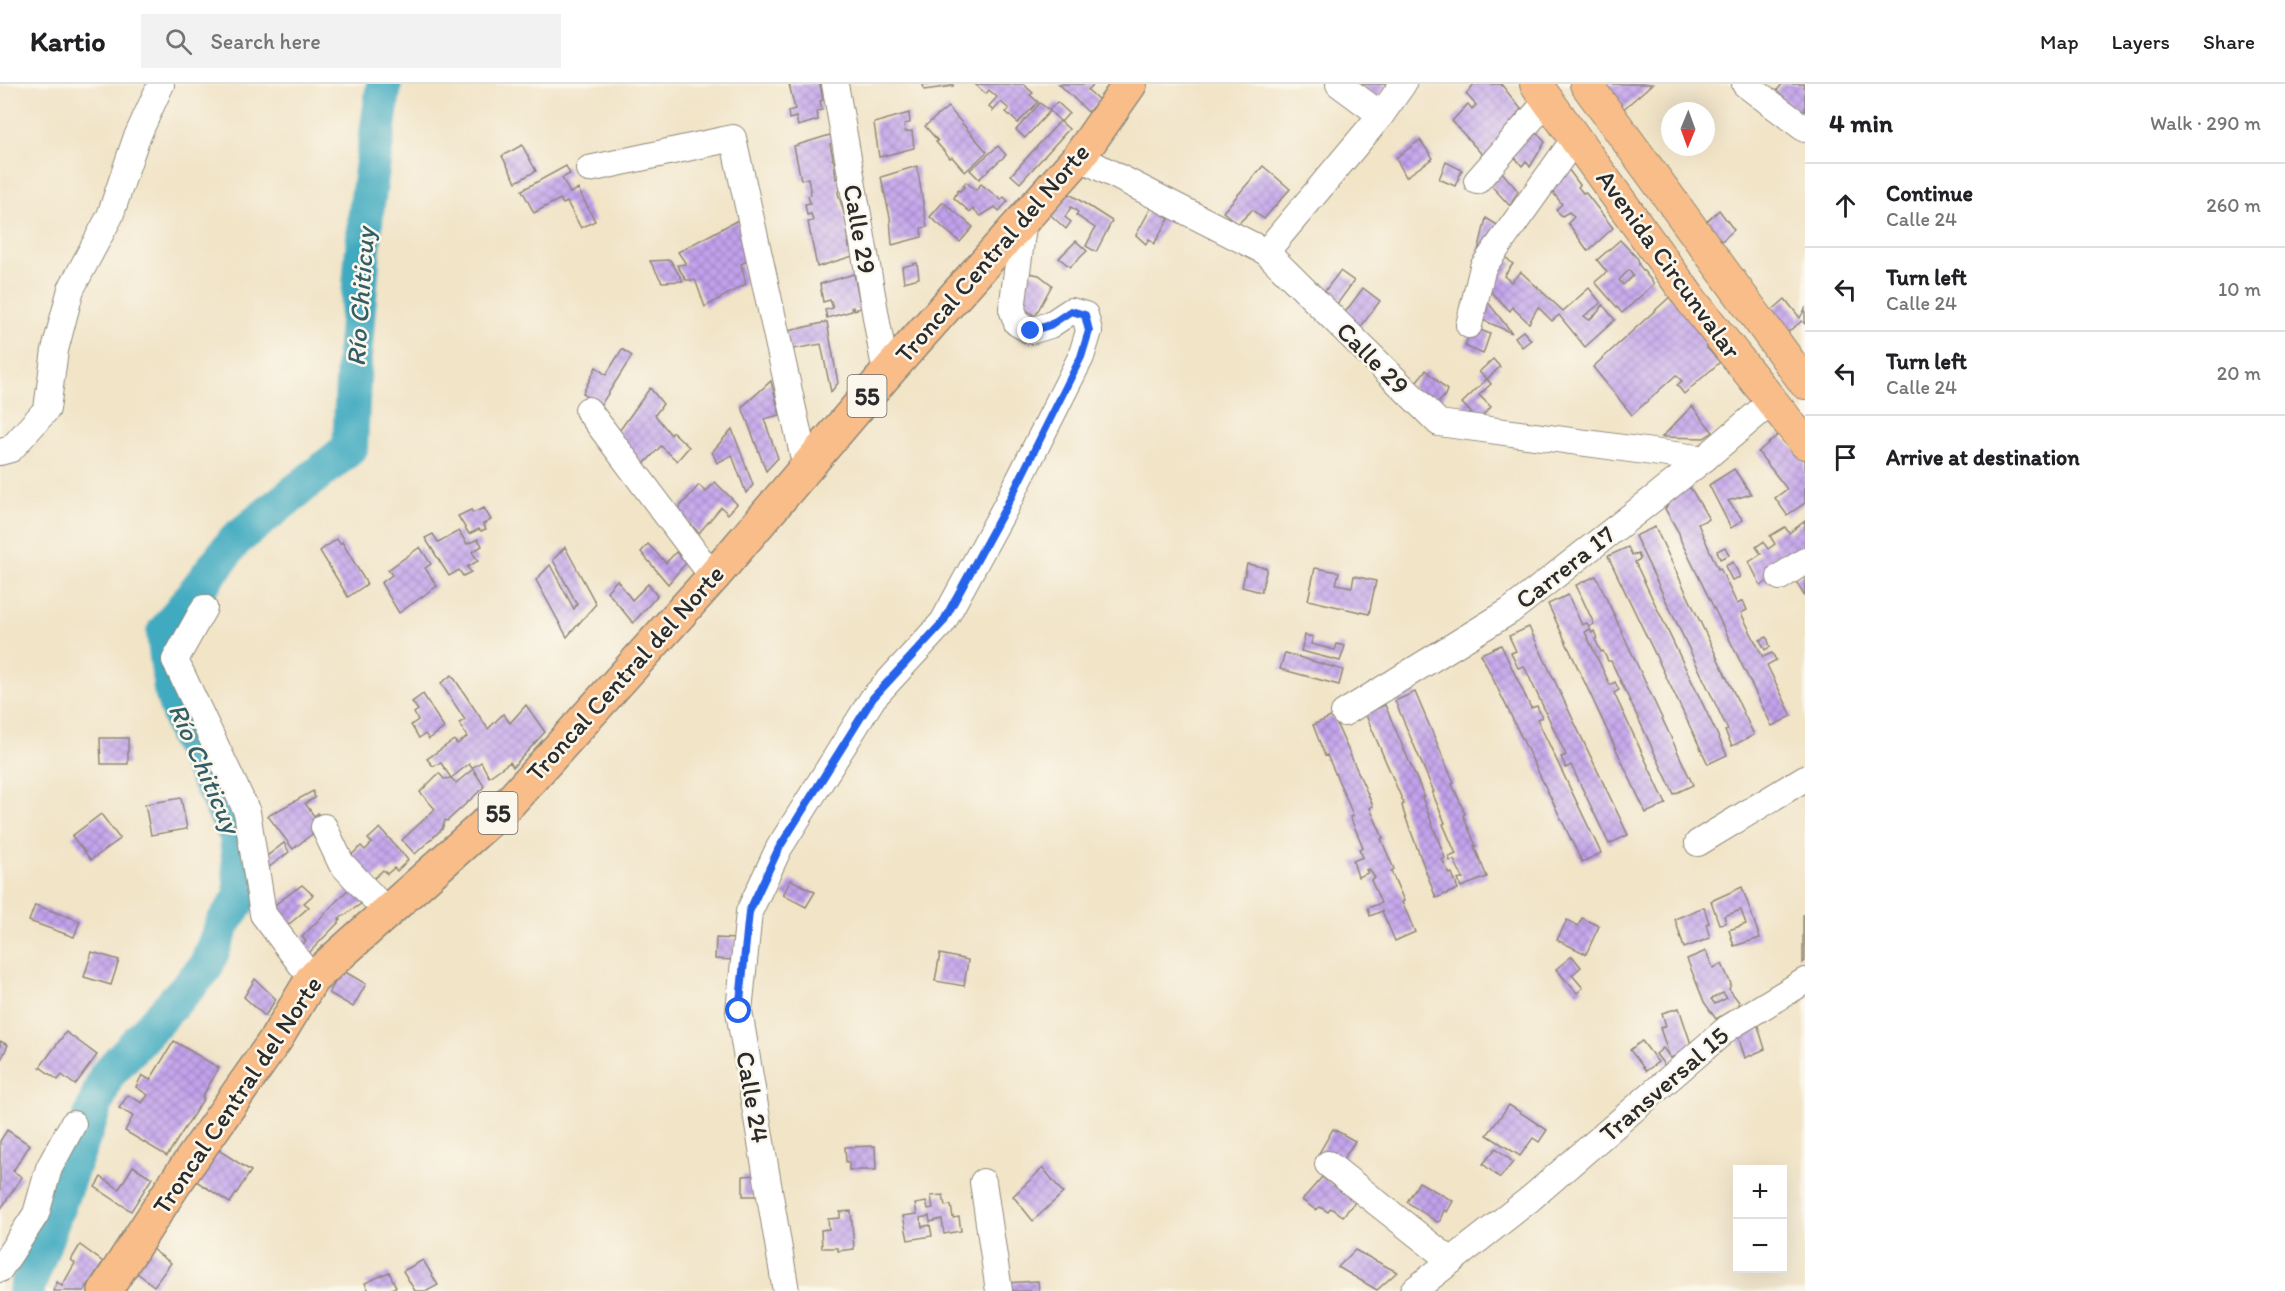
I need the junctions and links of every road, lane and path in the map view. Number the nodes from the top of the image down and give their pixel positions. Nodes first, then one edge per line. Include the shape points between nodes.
1 (161, 84) edge
2 (835, 84) edge
3 (1130, 84) edge
4 (1339, 84) edge
5 (1403, 84) edge
6 (1586, 84) edge
7 (1745, 84) edge
8 (1542, 92) edge
9 (1381, 115) junction
10 (1805, 129) edge
11 (1576, 137) junction
12 (1079, 157) junction
13 (589, 169) dead end
14 (1477, 181) dead end
15 (1024, 219) junction
16 (1266, 252) junction
17 (1726, 274) junction
18 (1692, 301) junction
19 (1469, 325) dead end
20 (886, 374) junction
21 (1805, 383) edge
22 (1772, 401) junction
23 (588, 410) dead end
24 (1805, 443) edge
25 (0, 452) edge
26 (1704, 459) junction
27 (806, 468) junction
28 (1805, 561) edge
29 (712, 577) junction
30 (1780, 577) dead end
31 (204, 608) dead end
32 (1344, 713) dead end
33 (1805, 778) edge
34 (324, 827) dead end
35 (1698, 843) dead end
36 (387, 912) junction
37 (312, 979) junction
38 (1805, 981) edge
39 (73, 1124) dead end
40 (1328, 1164) dead end
41 (983, 1182) dead end
42 (1451, 1261) junction
43 (0, 1269) edge
44 (105, 1291) edge
45 (786, 1291) edge
46 (999, 1291) edge
47 (1413, 1291) edge

1 - 25 street via 136,139 110,216 71,289 55,350 47,409 11,449
2 - 20 street, Calle 29
3 - 12 highway, Troncal Central del Norte / 55
4 - 9 street
5 - 9 street
6 - 17 main road, Avenida Circunvalar
7 - 10 street
8 - 11 main road, Avenida Circunvalar
8 - 14 street
9 - 16 street
11 - 18 main road, Avenida Circunvalar
11 - 19 street via 1483,267
12 - 15 highway, Troncal Central del Norte / 55
12 - 16 street, Calle 29
13 - 27 street via 733,138
15 - 20 highway, Troncal Central del Norte / 55
15 - 45 street, Calle 24 via 1012,309 1017,323 1031,331 1050,325 1071,311 1085,315 1089,331 1081,357 943,622 873,698 779,848 749,912 739,1011
16 - 26 street, Calle 29 via 1439,423
17 - 18 main road
17 - 21 main road, Avenida Circunvalar
18 - 22 main road, Avenida Circunvalar
20 - 27 highway, Troncal Central del Norte / 55
22 - 24 main road, Avenida Circunvalar
22 - 26 street, Carrera 17
23 - 29 street
26 - 32 street, Carrera 17 via 1510,611
27 - 29 highway, Troncal Central del Norte / 55
28 - 30 street
29 - 36 highway, Troncal Central del Norte / 55 via 510,802
31 - 37 street via 175,660 247,812 264,914
33 - 35 street
34 - 36 street via 341,863
36 - 37 highway, Troncal Central del Norte / 55
37 - 44 highway, Troncal Central del Norte / 55 via 276,1039
38 - 42 street, Transversal 15 via 1729,1027 1530,1199
39 - 43 street via 49,1168 36,1214
40 - 42 street
41 - 46 street
42 - 47 street, Transversal 15

